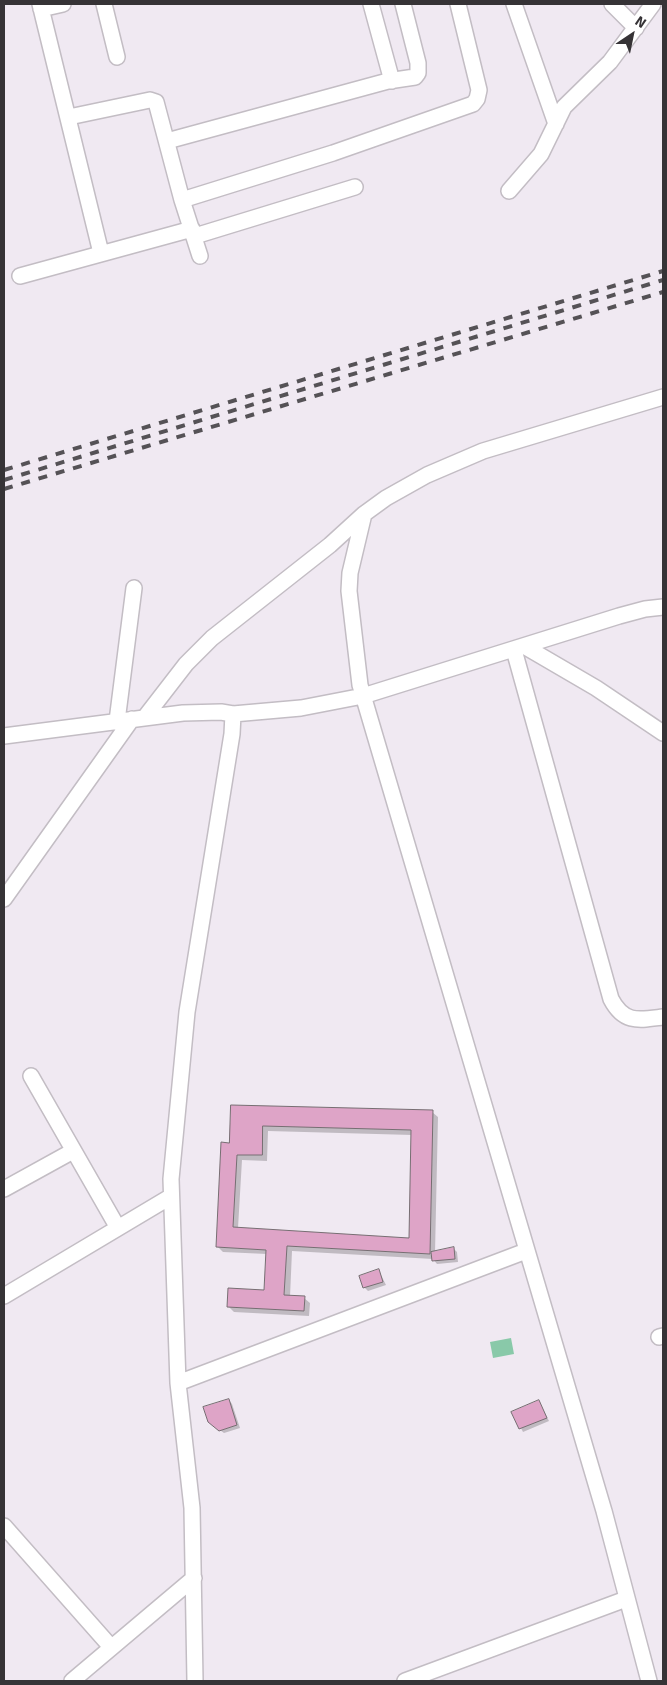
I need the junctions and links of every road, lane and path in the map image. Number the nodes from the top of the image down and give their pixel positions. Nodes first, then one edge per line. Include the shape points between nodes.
1 (63, 4) edge
2 (104, 4) edge
3 (372, 4) edge
4 (403, 4) edge
5 (458, 4) edge
6 (514, 4) edge
7 (612, 4) edge
8 (653, 4) edge
9 (40, 6) edge
10 (629, 21) junction
11 (117, 57) dead end
12 (392, 81) junction
13 (553, 116) junction
14 (68, 117) junction
15 (167, 141) junction
16 (355, 187) dead end
17 (509, 191) dead end
18 (182, 200) junction
19 (193, 233) junction
20 (101, 253) junction
21 (200, 256) dead end
22 (20, 276) dead end
23 (663, 397) edge
24 (364, 514) junction
25 (134, 588) dead end
26 (663, 607) edge
27 (519, 648) junction
28 (363, 696) junction
29 (233, 714) junction
30 (132, 719) junction
31 (663, 733) edge
32 (4, 736) edge
33 (4, 899) edge
34 (663, 1017) edge
35 (31, 1076) dead end
36 (73, 1151) junction
37 (4, 1189) edge
38 (170, 1197) junction
39 (118, 1228) junction
40 (526, 1251) junction
41 (4, 1296) edge
42 (178, 1383) junction
43 (4, 1526) edge
44 (194, 1578) junction
45 (626, 1599) junction
46 (111, 1646) junction
47 (72, 1681) edge
48 (196, 1681) edge
49 (405, 1681) edge
50 (649, 1681) edge

1 - 9 street
2 - 11 street
3 - 12 street
4 - 12 street via 418,73 415,77
5 - 18 street via 479,90 473,104 333,154
6 - 13 street
7 - 10 street
8 - 10 street
9 - 14 street
10 - 13 street via 610,62
12 - 15 street
13 - 17 street via 541,154
14 - 15 street via 153,100
14 - 20 street
15 - 18 street
16 - 19 street
18 - 19 street
19 - 20 street
19 - 21 street
20 - 22 street
23 - 24 street via 483,451 428,475
24 - 28 street via 349,591 357,673
24 - 30 street via 330,545 212,638
25 - 30 street
26 - 27 street via 636,611
27 - 28 street
27 - 31 street via 596,688
27 - 34 street via 611,999 627,1018
28 - 29 street via 301,708
28 - 40 street
29 - 30 street via 198,712
29 - 38 street via 187,1012
30 - 32 street
30 - 33 street
35 - 36 street
36 - 37 street
36 - 39 street
38 - 39 street
38 - 42 street
39 - 41 street
40 - 42 street
40 - 45 street via 604,1511
42 - 44 street via 190,1477
43 - 46 street
44 - 46 street
44 - 48 street
45 - 49 street
45 - 50 street
46 - 47 street

